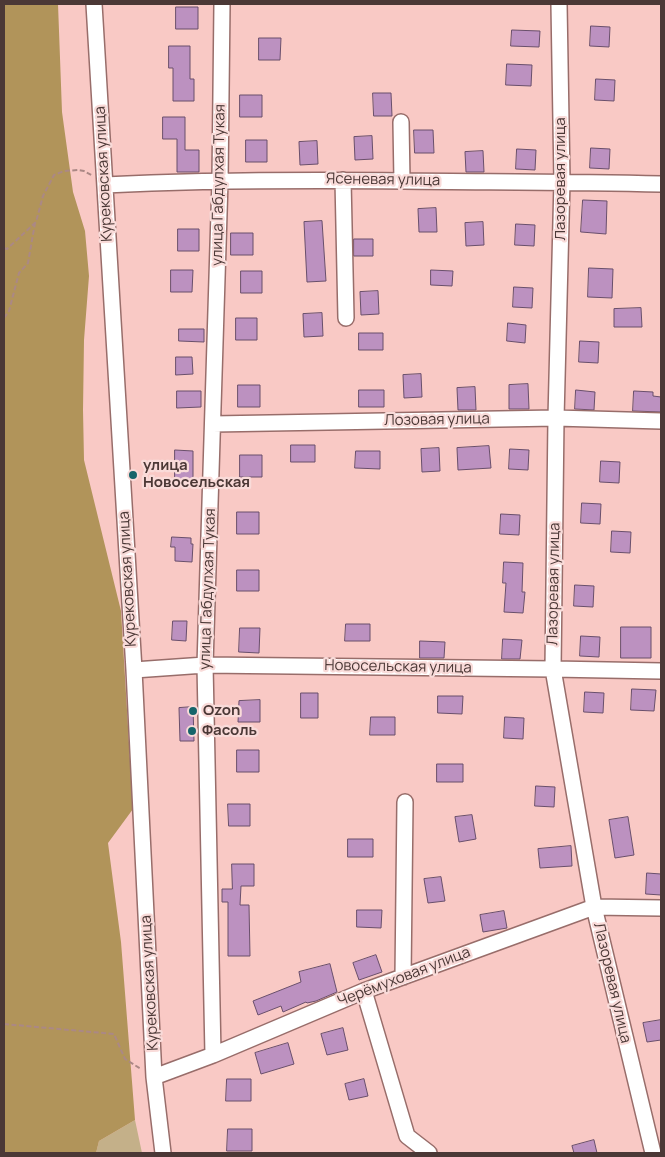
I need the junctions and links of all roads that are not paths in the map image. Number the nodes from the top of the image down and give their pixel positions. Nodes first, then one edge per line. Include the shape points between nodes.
1 (94, 4) edge
2 (222, 4) edge
3 (559, 4) edge
4 (401, 122) dead end
5 (342, 180) junction
6 (220, 181) junction
7 (402, 181) junction
8 (562, 181) junction
9 (661, 184) edge
10 (104, 185) junction
11 (346, 318) dead end
12 (556, 418) junction
13 (661, 421) edge
14 (213, 424) junction
15 (206, 665) junction
16 (553, 669) junction
17 (134, 670) junction
18 (661, 671) edge
19 (405, 802) dead end
20 (594, 907) junction
21 (661, 908) edge
22 (403, 977) junction
23 (364, 991) junction
24 (213, 1055) junction
25 (154, 1077) junction
26 (163, 1153) edge
27 (429, 1153) edge
28 (653, 1153) edge

1 - 10 street, Курековская улица
2 - 6 street, улица Габдулхая Тукая
3 - 8 street, Лазоревая улица
4 - 7 street
5 - 6 street, Ясеневая улица
5 - 7 street, Ясеневая улица
5 - 11 street
6 - 10 street, Ясеневая улица
6 - 14 street, улица Габдулхая Тукая
7 - 8 street, Ясеневая улица
8 - 9 street, Ясеневая улица
8 - 12 street, Лазоревая улица
10 - 17 street, Курековская улица
12 - 13 street, Лозовая улица
12 - 14 street, Лозовая улица
12 - 16 street, Лазоревая улица
14 - 15 street, улица Габдулхая Тукая
15 - 16 street, Новосельская улица
15 - 17 street, Новосельская улица
15 - 24 street, улица Габдулхая Тукая
16 - 18 street, Новосельская улица
16 - 20 street, Лазоревая улица
17 - 25 street, Курековская улица
19 - 22 street
20 - 21 street, Черёмуховая улица
20 - 22 street, Черёмуховая улица
20 - 28 street, Лазоревая улица
22 - 23 street, Черёмуховая улица
23 - 24 street, Черёмуховая улица
23 - 27 street via 407,1136
24 - 25 street, Черёмуховая улица
25 - 26 street, Курековская улица

